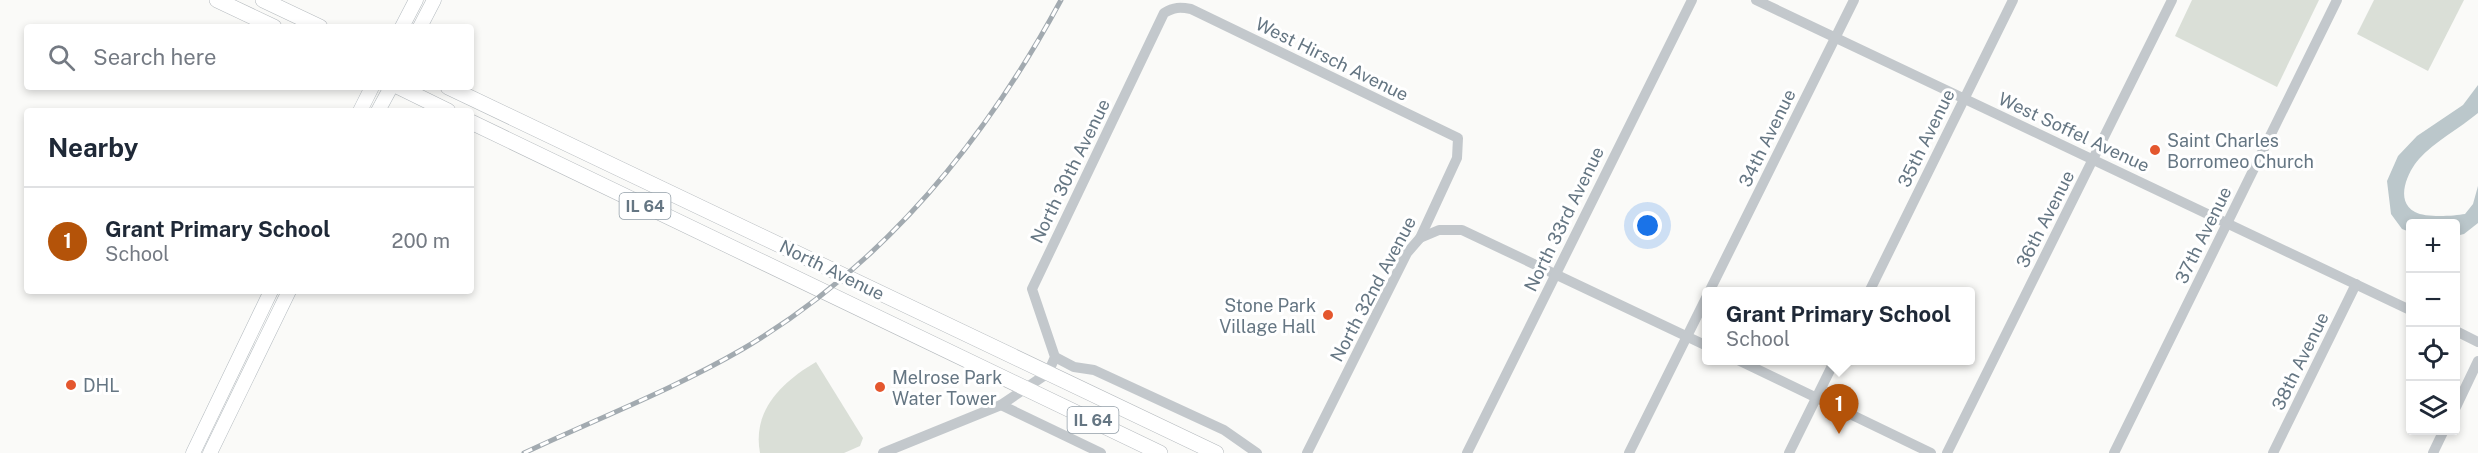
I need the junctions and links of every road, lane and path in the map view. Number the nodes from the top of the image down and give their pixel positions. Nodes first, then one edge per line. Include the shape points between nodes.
1 (217, 0) edge
2 (263, 0) edge
3 (416, 0) edge
4 (434, 0) edge
5 (1692, 0) edge
6 (1756, 0) edge
7 (1854, 0) edge
8 (2013, 0) edge
9 (2172, 0) edge
10 (2337, 0) edge
11 (1191, 9) joint
12 (253, 17) junction
13 (268, 24) edge
14 (314, 24) edge
15 (404, 24) edge
16 (422, 24) edge
17 (1835, 37) junction
18 (370, 90) edge
19 (389, 90) edge
20 (405, 90) edge
21 (454, 90) edge
22 (1964, 98) junction
23 (362, 108) edge
24 (380, 108) edge
25 (442, 108) edge
26 (474, 123) edge
27 (525, 123) junction
28 (1458, 138) joint
29 (516, 144) junction
30 (601, 160) junction
31 (2094, 160) junction
32 (592, 181) junction
33 (2227, 223) junction
34 (1420, 238) junction
35 (1556, 273) junction
36 (2356, 284) junction
37 (1711, 287) edge
38 (1871, 287) edge
39 (287, 294) edge
40 (269, 295) edge
41 (1702, 306) edge
42 (2406, 308) edge
43 (2460, 333) edge
44 (1687, 336) junction
45 (2478, 342) edge
46 (1702, 344) edge
47 (1055, 357) junction
48 (2478, 361) edge
49 (1748, 365) edge
50 (1832, 365) edge
51 (1048, 373) junction
52 (1026, 388) junction
53 (1816, 398) junction
54 (2460, 398) edge
55 (1001, 405) junction
56 (2442, 435) edge
57 (193, 453) edge
58 (210, 453) edge
59 (883, 453) edge
60 (1101, 453) edge
61 (1160, 453) edge
62 (1216, 453) edge
63 (1255, 453) edge
64 (1307, 453) edge
65 (1467, 453) edge
66 (1629, 453) edge
67 (1789, 453) edge
68 (1931, 453) edge
69 (1947, 453) edge
70 (2114, 453) edge
71 (2273, 453) edge
72 (2433, 453) edge

1 - 12 main road
2 - 12 street
2 - 14 main road
3 - 15 main road
4 - 16 main road
5 - 35 street, North 33rd Avenue
6 - 17 street, West Soffel Avenue
7 - 17 street, 34th Avenue
8 - 22 street, 35th Avenue
9 - 31 street, 36th Avenue
10 - 33 street, 37th Avenue
11 - 28 street, West Hirsch Avenue
11 - 47 street, North 30th Avenue via 1173,8 1164,13 1032,289
12 - 13 main road
17 - 22 street, West Soffel Avenue
17 - 37 street, 34th Avenue
18 - 23 main road
19 - 24 main road
20 - 25 main road
21 - 27 main road, North Avenue / IL 64
22 - 31 street, West Soffel Avenue
22 - 38 street, 35th Avenue
26 - 29 main road, North Avenue / IL 64
27 - 29 main road
27 - 30 main road, North Avenue / IL 64
28 - 34 street, North 32nd Avenue via 1457,158
29 - 32 main road, North Avenue / IL 64
30 - 32 main road
30 - 51 main road, North Avenue / IL 64
31 - 33 street, West Soffel Avenue
31 - 69 street, 36th Avenue
32 - 52 main road, North Avenue / IL 64
33 - 36 street, West Soffel Avenue
33 - 70 street, 37th Avenue
34 - 35 street via 1439,230 1462,230
34 - 64 street, North 32nd Avenue via 1407,253
35 - 44 street
35 - 65 street, North 33rd Avenue
36 - 42 street, West Soffel Avenue
36 - 71 street, 38th Avenue
39 - 58 main road
40 - 57 main road
41 - 44 street
43 - 45 street
44 - 46 street
44 - 66 street
47 - 51 street
47 - 63 street via 1074,367 1094,370 1224,430
48 - 54 street
49 - 53 street
50 - 53 street
51 - 52 street
51 - 62 main road, North Avenue / IL 64
52 - 55 street
52 - 61 main road, North Avenue / IL 64
53 - 67 street
53 - 68 street
55 - 59 street
55 - 60 street
56 - 72 street

